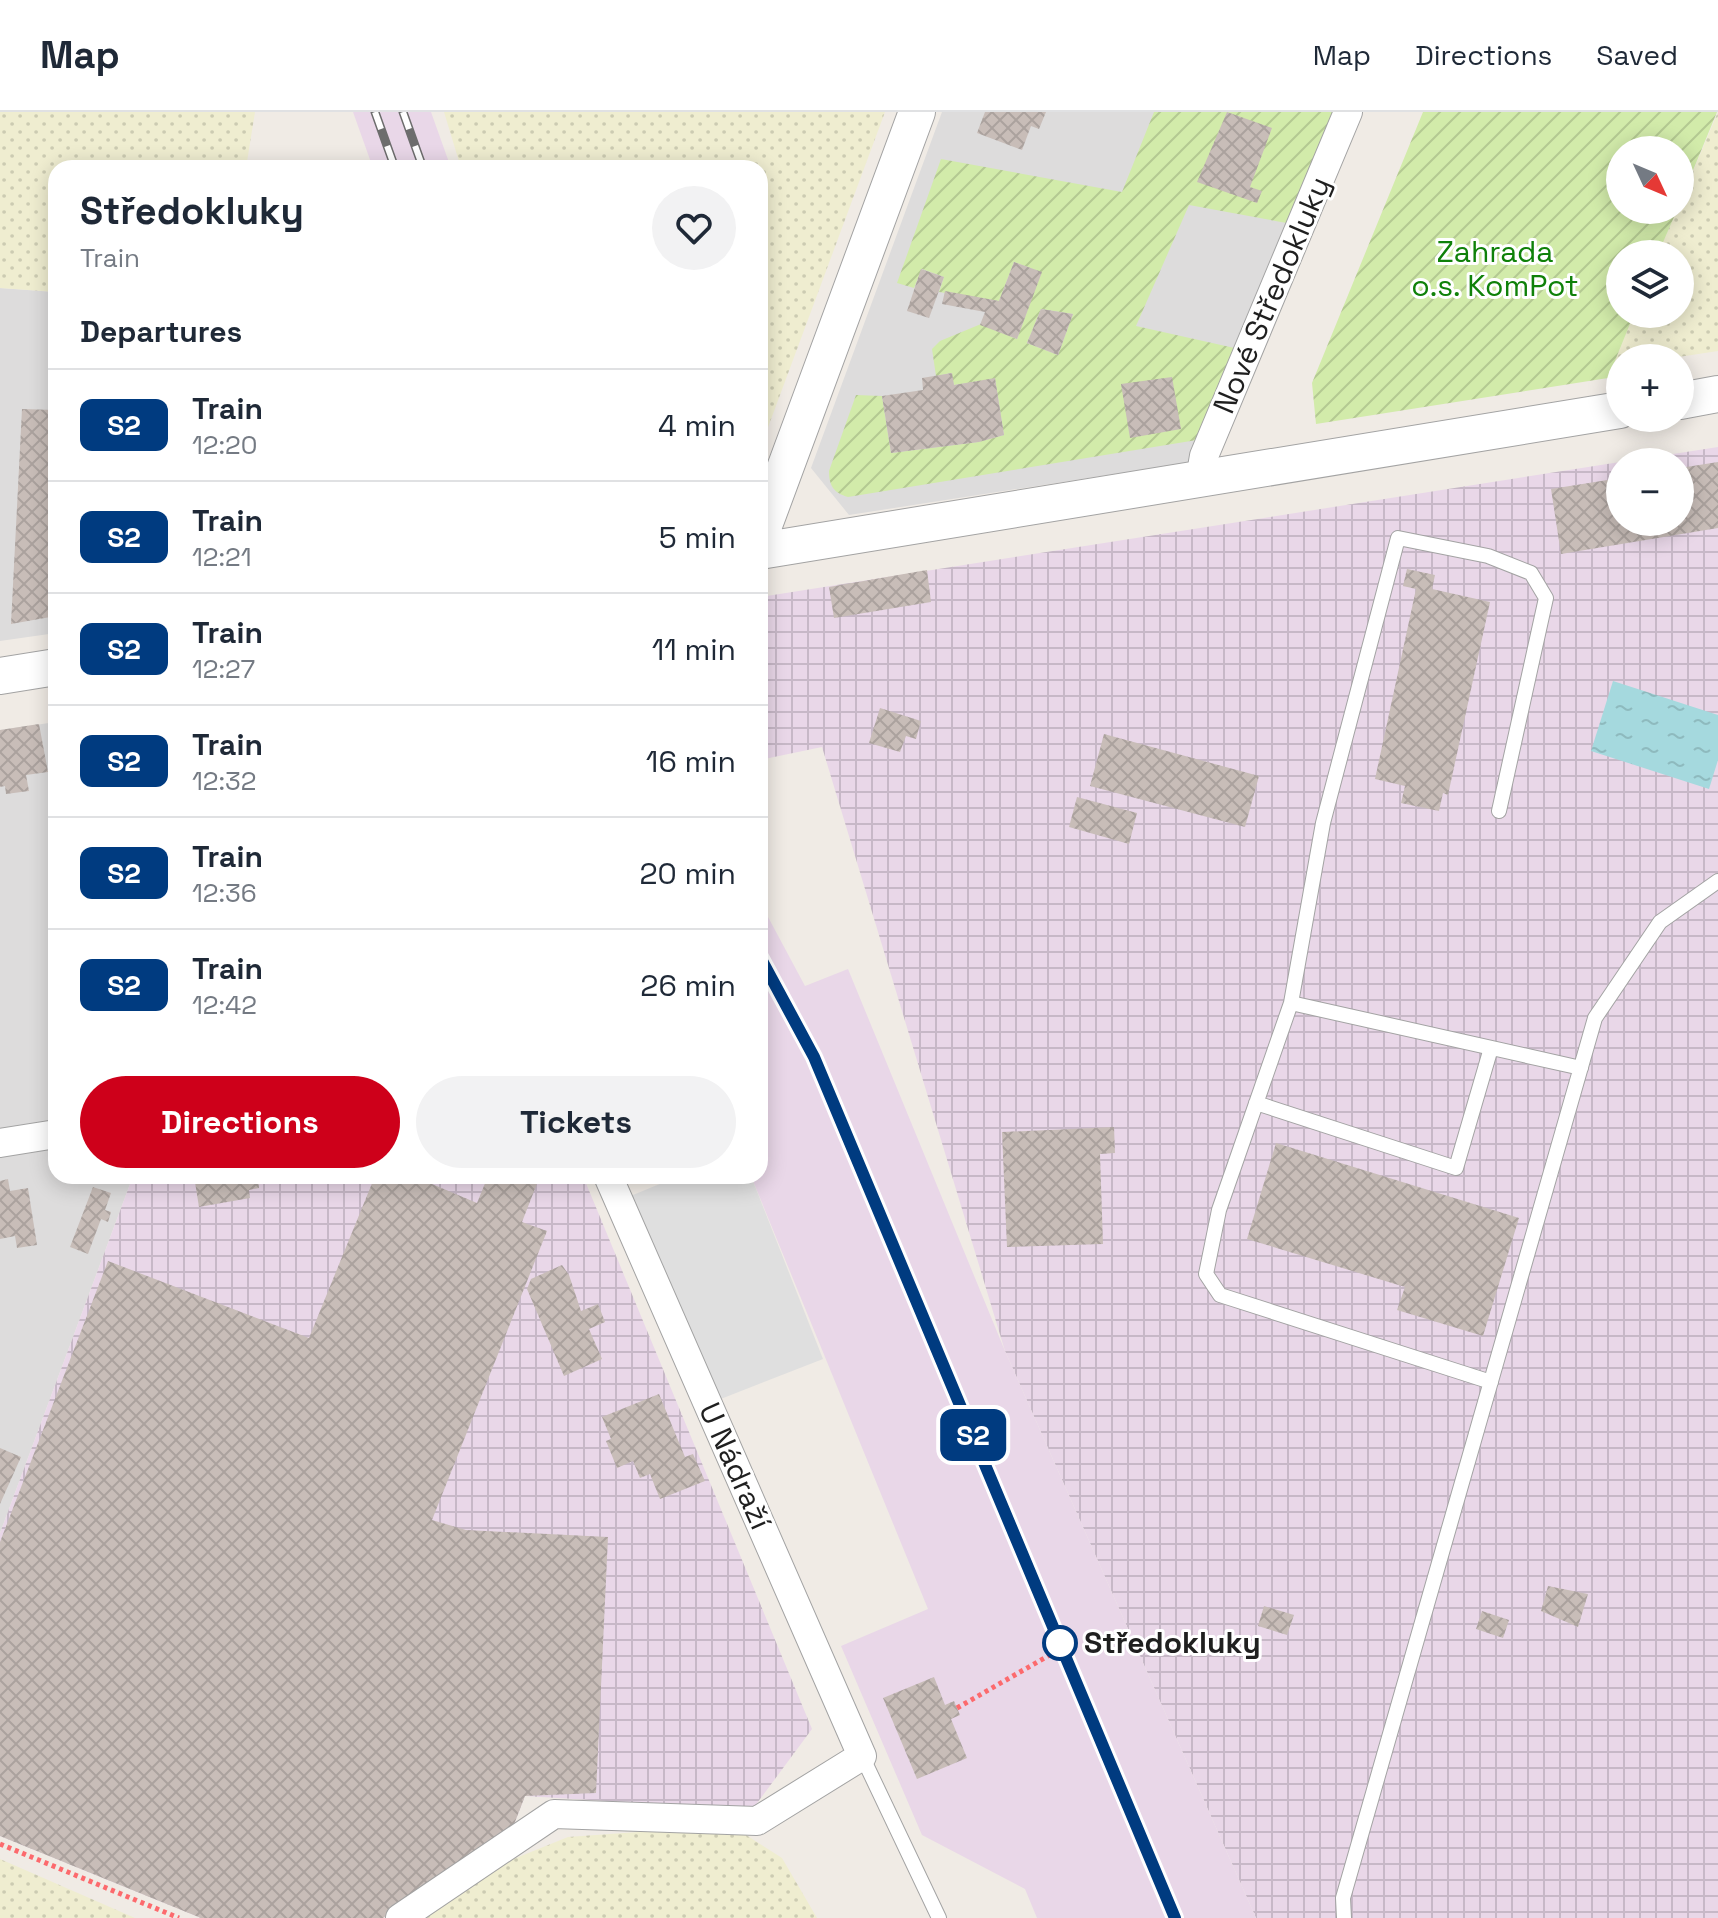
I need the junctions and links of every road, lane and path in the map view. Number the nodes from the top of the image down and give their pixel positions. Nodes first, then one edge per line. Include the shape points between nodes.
1 (917, 112) edge
2 (1348, 112) edge
3 (1718, 394) edge
4 (1694, 398) edge
5 (1606, 412) edge
6 (1200, 479) junction
7 (768, 514) edge
8 (768, 550) edge
9 (48, 668) edge
10 (0, 676) edge
11 (1499, 811) dead end
12 (1718, 881) edge
13 (1291, 1003) junction
14 (1491, 1048) junction
15 (1581, 1068) junction
16 (1256, 1103) junction
17 (48, 1135) edge
18 (0, 1143) edge
19 (612, 1184) edge
20 (1491, 1382) junction
21 (1055, 1652) dead end
22 (957, 1708) dead end
23 (862, 1756) junction
24 (0, 1844) edge
25 (179, 1918) edge
26 (400, 1918) edge
27 (939, 1918) edge
28 (1344, 1918) edge

1 - 7 street
2 - 6 street, Nové Středokluky via 1204,456
3 - 4 street
5 - 6 street
6 - 8 street
9 - 10 street
11 - 13 lane via 1546,598 1531,573 1488,556 1398,538 1323,823
12 - 15 lane via 1660,922 1595,1018
13 - 14 lane
13 - 16 lane
14 - 15 lane
14 - 16 lane via 1456,1168
15 - 20 lane
16 - 20 lane via 1219,1210 1206,1274 1220,1295
17 - 18 street
19 - 23 street, U Nádraží
20 - 28 lane via 1343,1898
21 - 22 path
23 - 26 street via 757,1821 554,1814
23 - 27 lane
24 - 25 path

